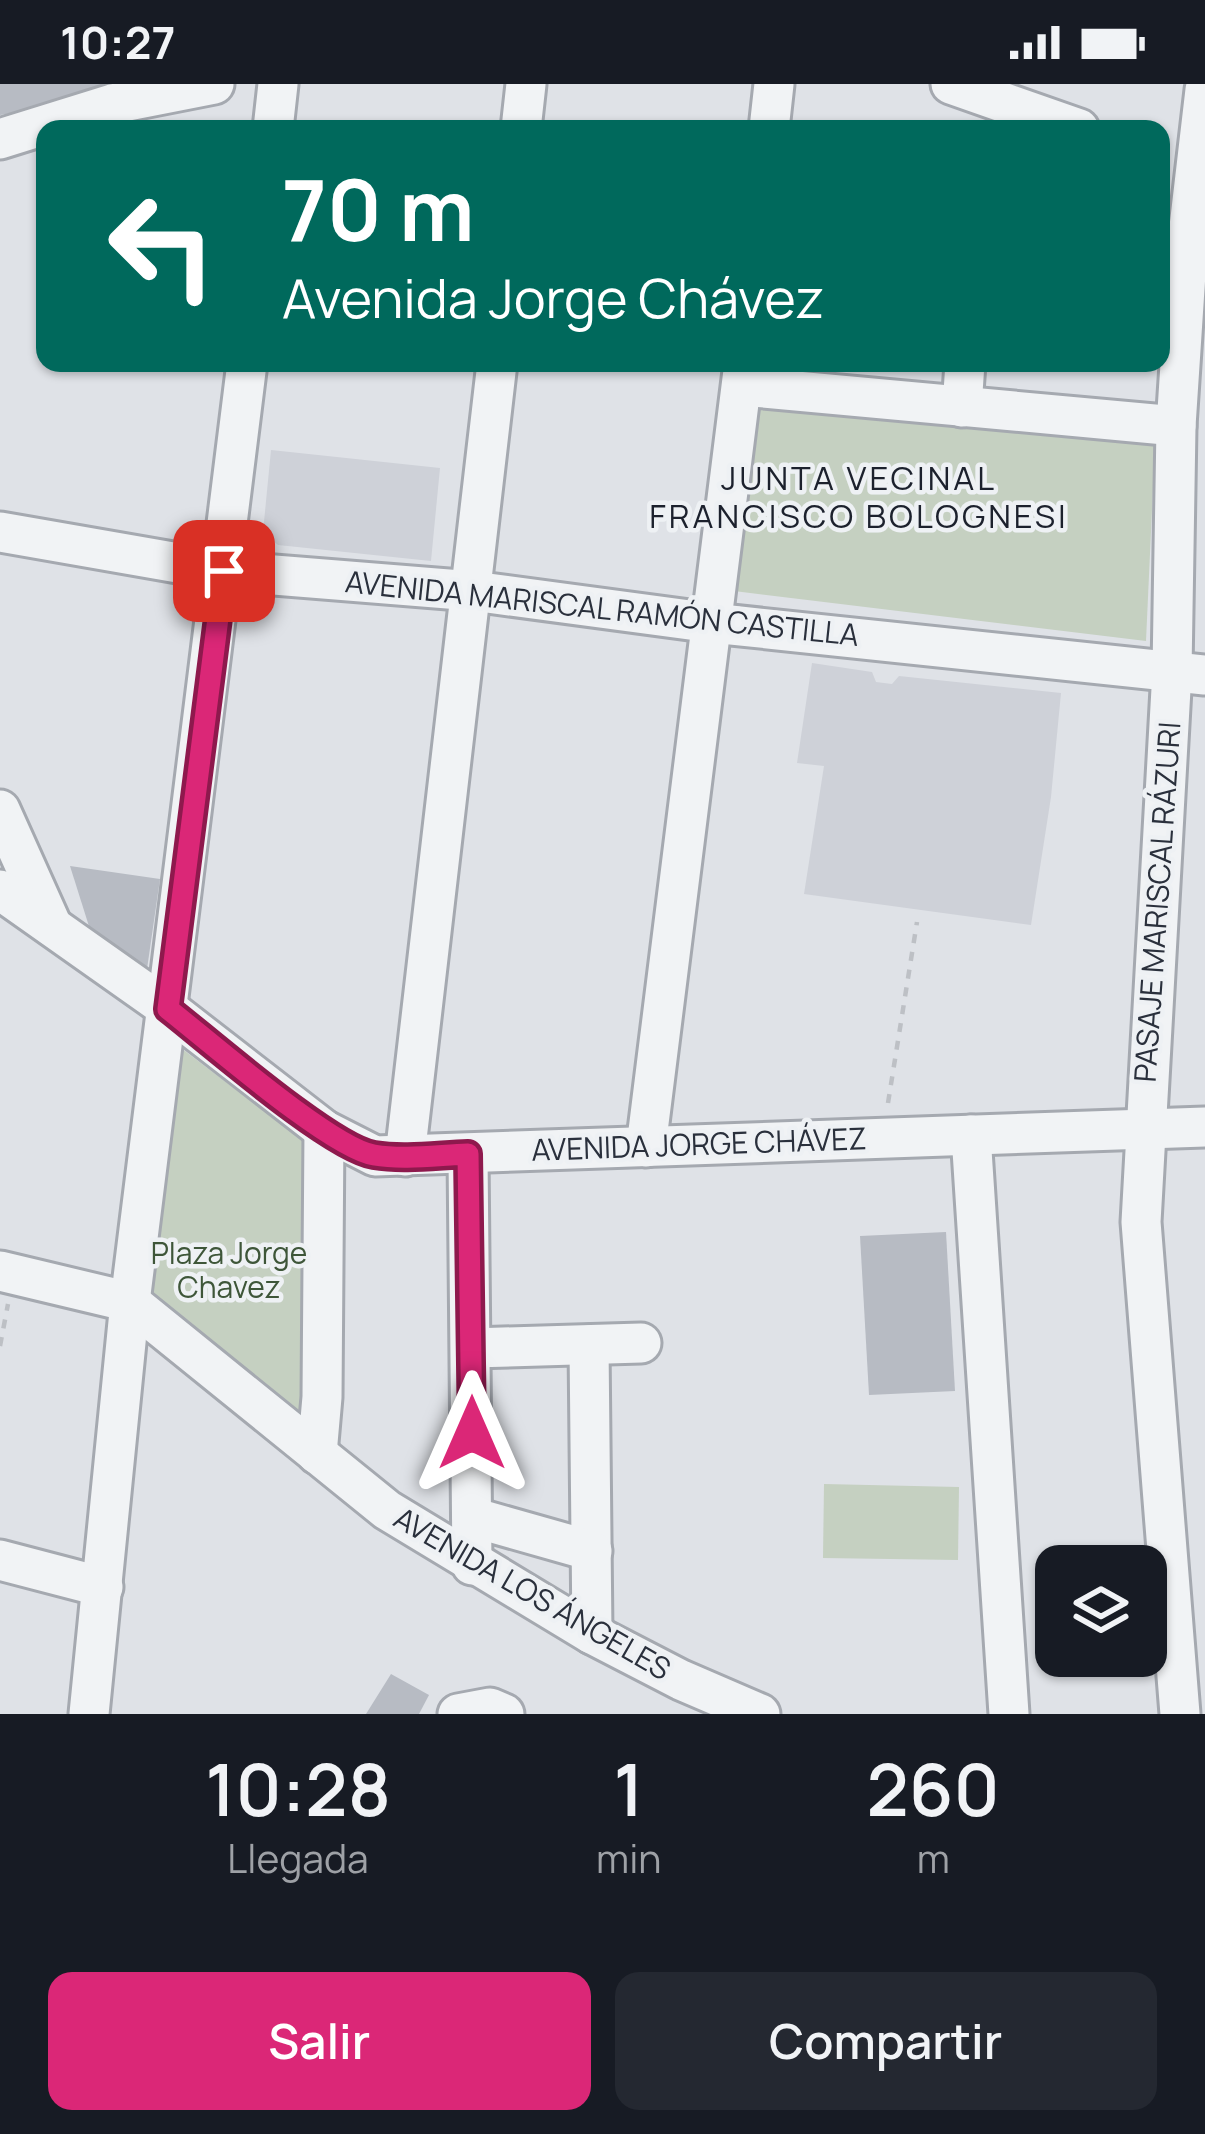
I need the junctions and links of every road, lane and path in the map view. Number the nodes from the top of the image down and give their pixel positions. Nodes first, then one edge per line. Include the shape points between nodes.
1 (214, 84) edge
2 (278, 84) edge
3 (526, 84) edge
4 (774, 84) edge
5 (1205, 90) edge
6 (975, 98) edge
7 (61, 120) edge
8 (273, 120) edge
9 (522, 120) edge
10 (770, 120) edge
11 (1048, 120) edge
12 (36, 128) edge
13 (0, 139) edge
14 (1188, 168) edge
15 (246, 372) edge
16 (496, 372) edge
17 (964, 372) edge
18 (743, 375) edge
19 (962, 407) junction
20 (1176, 426) junction
21 (0, 532) edge
22 (224, 571) junction
23 (473, 591) junction
24 (712, 623) junction
25 (1189, 673) edge
26 (0, 810) edge
27 (0, 890) edge
28 (917, 922) dead end
29 (53, 928) junction
30 (168, 1009) junction
31 (1205, 1127) edge
32 (1143, 1129) junction
33 (324, 1130) junction
34 (971, 1135) junction
35 (883, 1139) junction
36 (646, 1147) junction
37 (468, 1154) junction
38 (405, 1156) junction
39 (7, 1273) edge
40 (130, 1302) junction
41 (641, 1343) dead end
42 (589, 1345) junction
43 (0, 1346) edge
44 (472, 1348) junction
45 (316, 1454) junction
46 (472, 1517) junction
47 (592, 1551) junction
48 (0, 1560) edge
49 (472, 1565) junction
50 (103, 1587) junction
51 (592, 1634) junction
52 (89, 1714) edge
53 (458, 1714) edge
54 (504, 1714) edge
55 (760, 1714) edge
56 (1010, 1714) edge
57 (1180, 1714) edge

1 - 7 street
2 - 8 street
3 - 9 street
4 - 10 street
5 - 14 street, PASAJE MARISCAL RÁZURI
6 - 11 street
12 - 13 street
14 - 20 street, PASAJE MARISCAL RÁZURI
15 - 22 street
16 - 23 street
17 - 19 street
18 - 19 street
18 - 24 street
19 - 20 street
20 - 25 street, PASAJE MARISCAL RÁZURI
21 - 22 street, AVENIDA MARISCAL RAMÓN CASTILLA
22 - 23 street, AVENIDA MARISCAL RAMÓN CASTILLA
22 - 30 street
23 - 24 street, AVENIDA MARISCAL RAMÓN CASTILLA
23 - 38 street
24 - 25 street, AVENIDA MARISCAL RAMÓN CASTILLA
24 - 36 street
25 - 32 street, PASAJE MARISCAL RÁZURI
26 - 29 street
27 - 29 street, AVENIDA JORGE CHÁVEZ
28 - 35 path
29 - 30 street, AVENIDA JORGE CHÁVEZ
30 - 33 street, AVENIDA JORGE CHÁVEZ
30 - 40 street
31 - 32 street, AVENIDA JORGE CHÁVEZ
32 - 34 street, AVENIDA JORGE CHÁVEZ
32 - 57 street, PASAJE MARISCAL RÁZURI via 1141,1222
33 - 38 street, AVENIDA JORGE CHÁVEZ via 359,1151
33 - 45 street
34 - 35 street, AVENIDA JORGE CHÁVEZ
34 - 56 street
35 - 36 street, AVENIDA JORGE CHÁVEZ
36 - 37 street, AVENIDA JORGE CHÁVEZ
37 - 38 street, AVENIDA JORGE CHÁVEZ
37 - 44 street
39 - 40 street
39 - 43 path
40 - 45 street, AVENIDA LOS ÁNGELES
40 - 50 street
41 - 42 street
42 - 44 street
42 - 47 street
44 - 46 street
45 - 49 street, AVENIDA LOS ÁNGELES
46 - 47 street
46 - 49 street
47 - 51 street
48 - 50 street
49 - 51 street, AVENIDA LOS ÁNGELES
50 - 52 street
51 - 55 street, AVENIDA LOS ÁNGELES
53 - 54 street

